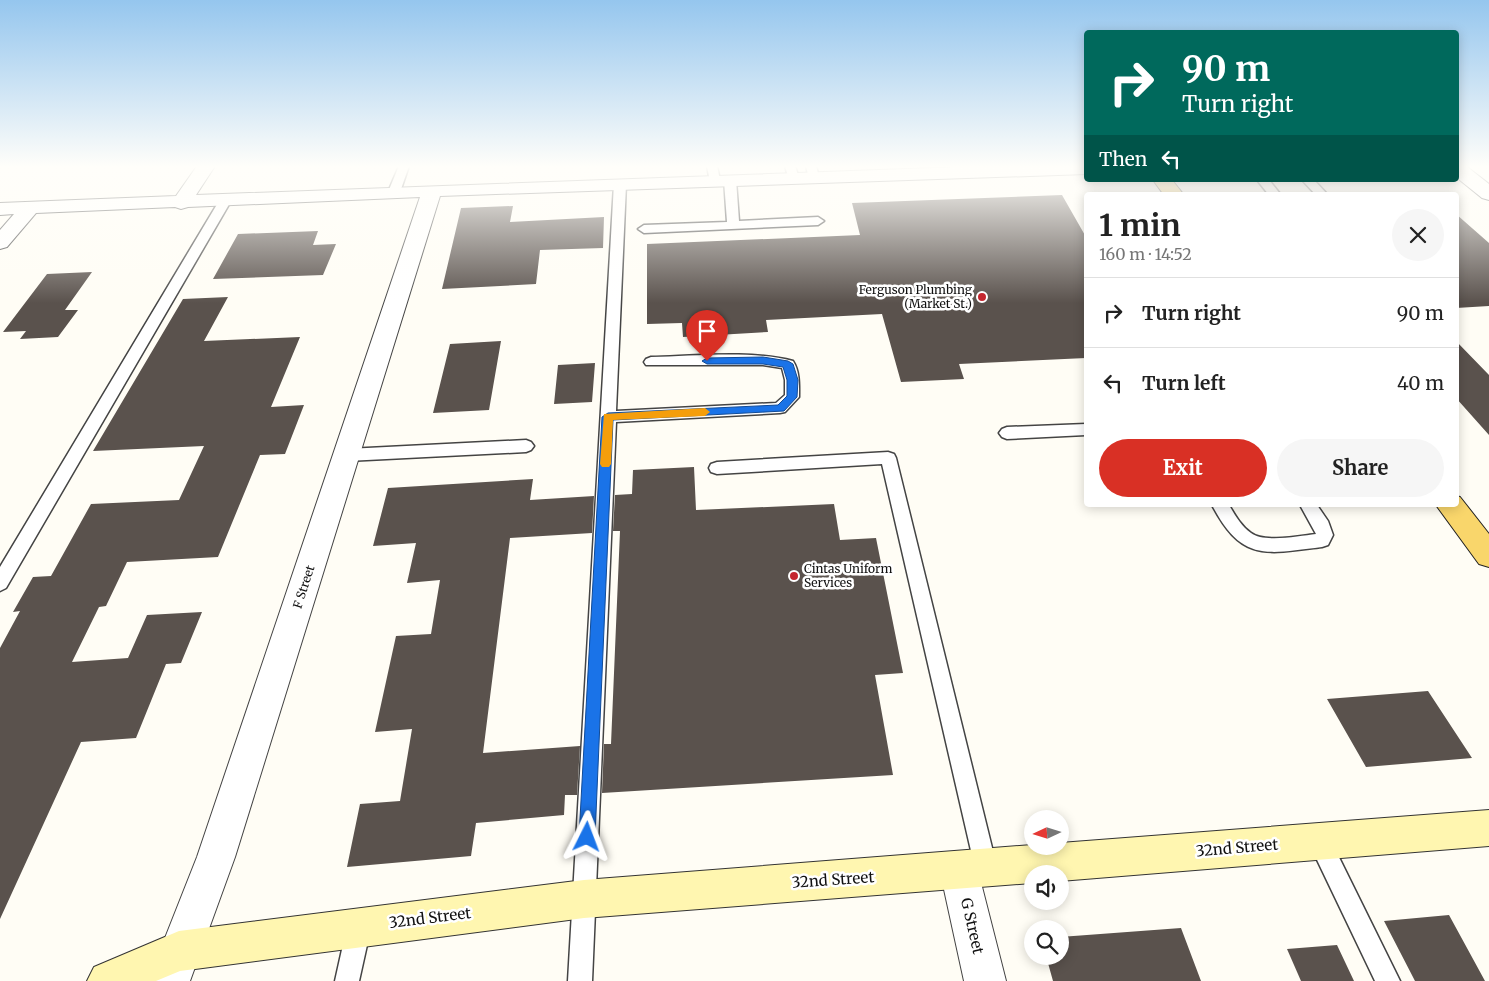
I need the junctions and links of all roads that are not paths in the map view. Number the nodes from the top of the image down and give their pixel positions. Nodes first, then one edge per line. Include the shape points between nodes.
1 (27, 212) edge
2 (219, 212) edge
3 (425, 212) edge
4 (619, 212) edge
5 (729, 212) edge
6 (818, 221) dead end
7 (733, 225) junction
8 (644, 229) dead end
9 (0, 243) edge
10 (651, 362) dead end
11 (608, 417) junction
12 (1084, 429) edge
13 (1007, 433) dead end
14 (526, 446) dead end
15 (347, 455) junction
16 (717, 468) dead end
17 (1221, 507) edge
18 (1309, 507) edge
19 (1452, 507) edge
20 (1489, 555) edge
21 (0, 582) edge
22 (1489, 828) edge
23 (1319, 841) junction
24 (973, 869) junction
25 (584, 899) junction
26 (359, 927) junction
27 (174, 966) edge
28 (108, 981) edge
29 (347, 981) edge
30 (580, 981) edge
31 (985, 981) edge
32 (1388, 981) edge

1 - 9 street
2 - 21 lane
3 - 15 street, F Street
4 - 11 lane
5 - 7 lane
6 - 7 lane
7 - 8 lane
10 - 11 lane via 763,360 788,364 792,397 780,408
11 - 25 lane
12 - 13 lane
14 - 15 lane
15 - 27 street, F Street via 216,857
16 - 24 lane via 888,458
17 - 18 lane via 1238,532 1247,540 1262,545 1322,540 1325,535 1322,526
19 - 20 main road
22 - 23 main road, 32nd Street
23 - 24 main road, 32nd Street
23 - 32 lane
24 - 25 main road, 32nd Street
24 - 31 street, G Street
25 - 26 main road, 32nd Street
25 - 30 lane
26 - 27 main road, 32nd Street
26 - 29 lane
27 - 28 main road, 32nd Street

